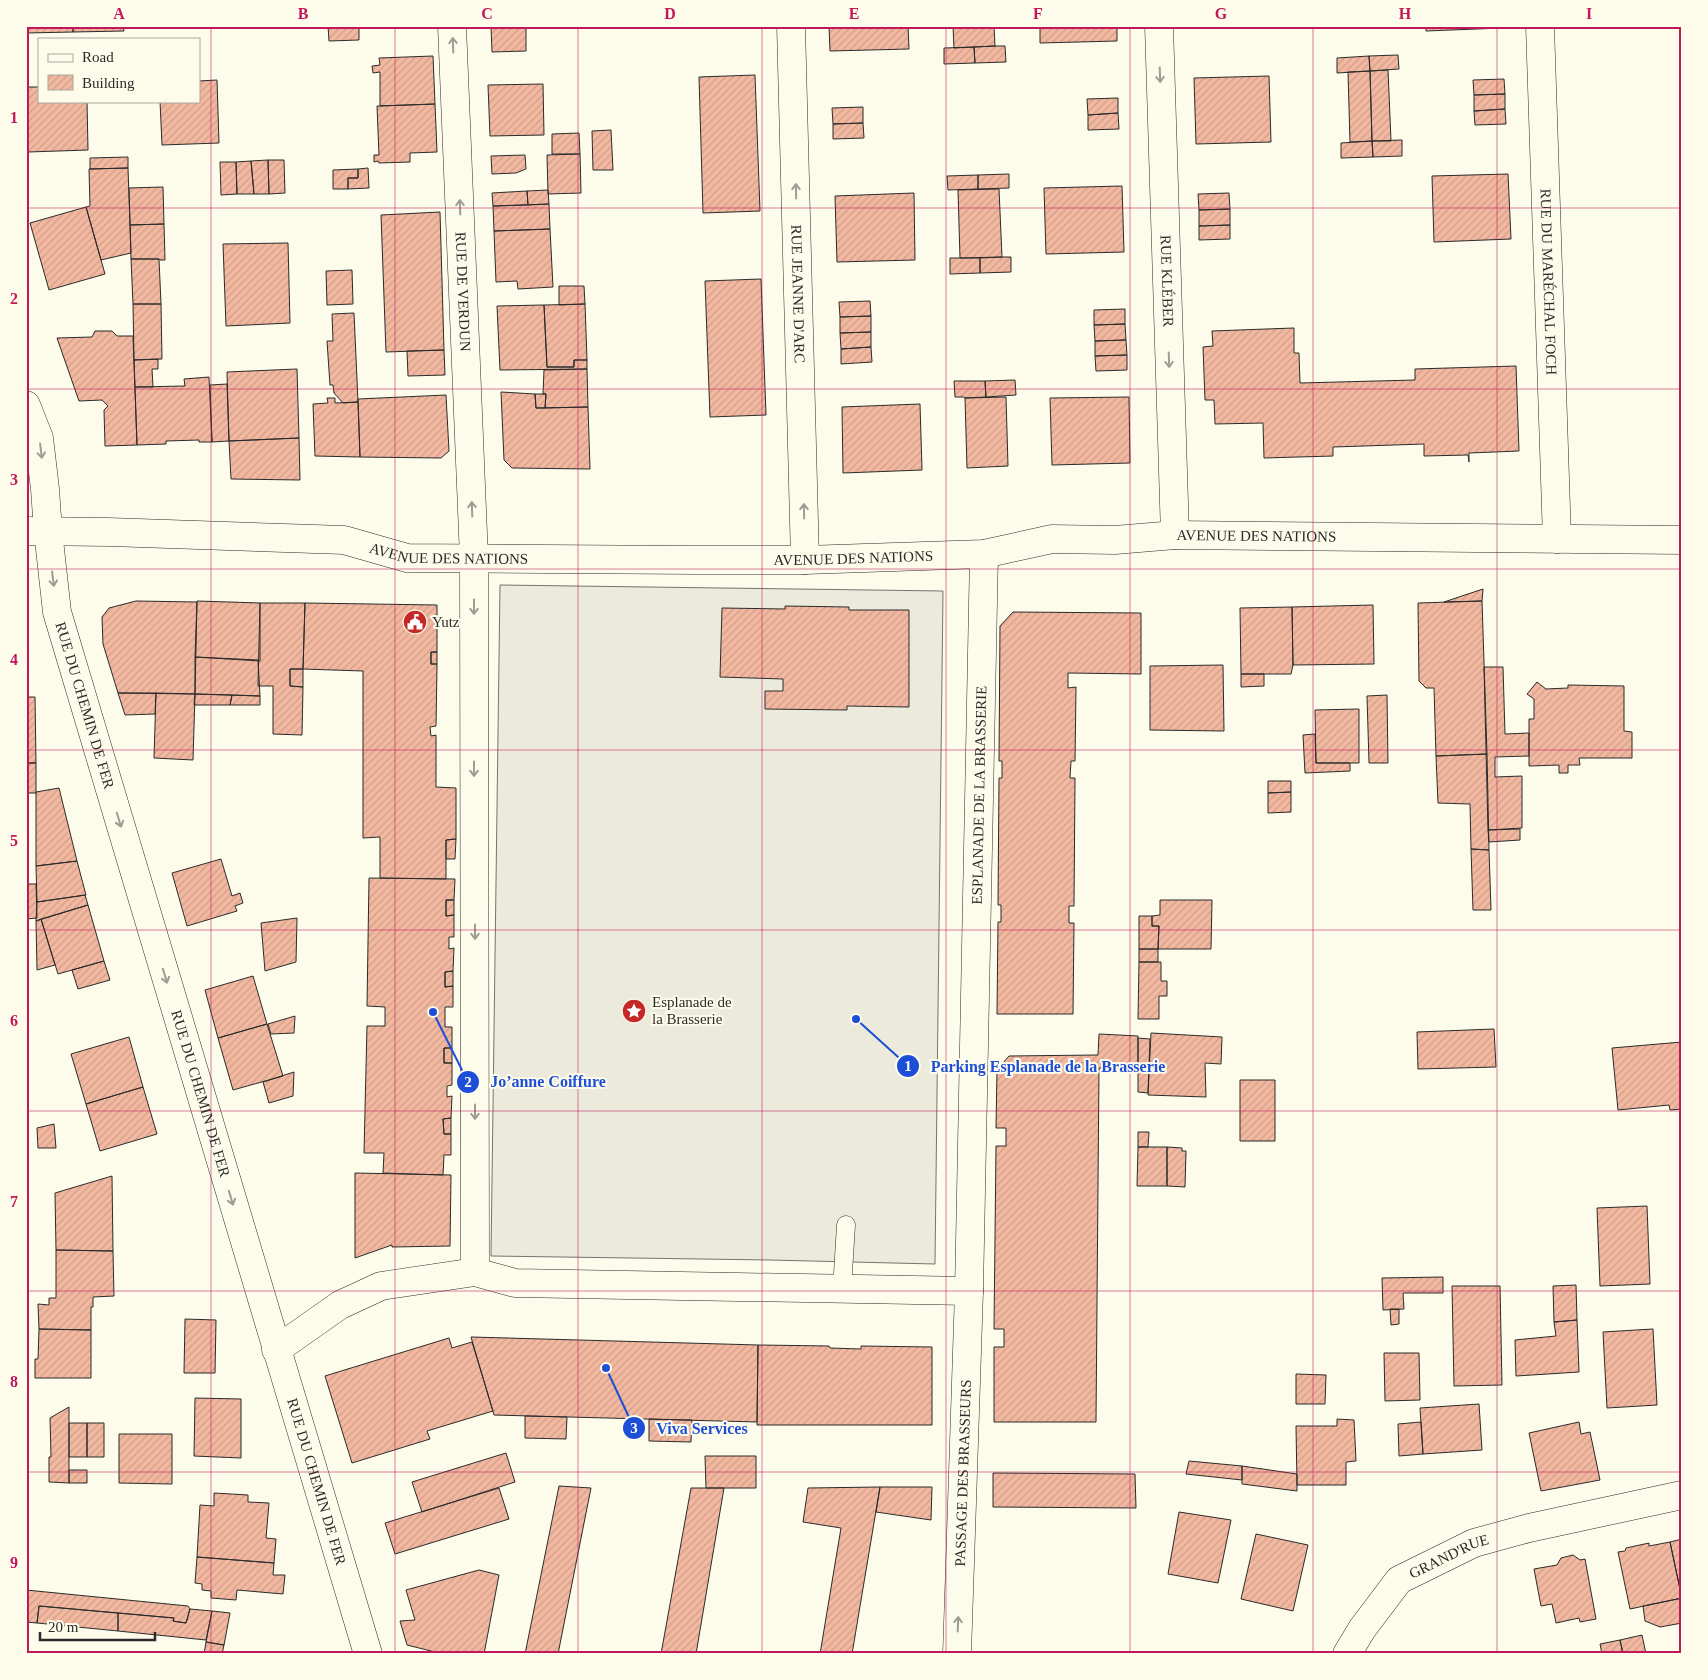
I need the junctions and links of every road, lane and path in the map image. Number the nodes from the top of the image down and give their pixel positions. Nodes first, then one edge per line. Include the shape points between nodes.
1 (452, 26) edge
2 (791, 26) edge
3 (1158, 26) edge
4 (1540, 26) edge
5 (26, 405) edge
6 (37, 531) edge
7 (1175, 536) junction
8 (1557, 539) junction
9 (1682, 540) edge
10 (984, 554) junction
11 (474, 558) junction
12 (805, 560) junction
13 (846, 1225) dead end
14 (475, 1272) junction
15 (842, 1289) junction
16 (969, 1291) junction
17 (276, 1350) junction
18 (1682, 1495) edge
19 (368, 1654) edge
20 (957, 1654) edge
21 (1347, 1654) edge

11 -> 1 street, RUE DE VERDUN
12 -> 2 street, RUE JEANNE D'ARC
3 -> 7 street, RUE KLÉBER
4 - 8 street, RUE DU MARÉCHAL FOCH
5 -> 6 street, RUE DU CHEMIN DE FER via 39,438 45,489
6 - 11 street, AVENUE DES NATIONS via 344,540 407,558
6 -> 17 street, RUE DU CHEMIN DE FER via 57,612
7 - 8 street, AVENUE DES NATIONS
7 - 10 street, AVENUE DES NATIONS via 1115,540 1052,539
8 - 9 street, AVENUE DES NATIONS
10 - 12 street, AVENUE DES NATIONS
10 - 16 street, ESPLANADE DE LA BRASSERIE
11 - 12 street, AVENUE DES NATIONS
11 -> 14 street
13 - 15 lane
14 - 15 street via 515,1283
14 - 17 street via 381,1286 340,1305
15 - 16 street
20 -> 16 street, PASSAGE DES BRASSEURS
17 - 19 street, RUE DU CHEMIN DE FER
18 - 21 street, GRAND'RUE via 1474,1543 1399,1580

